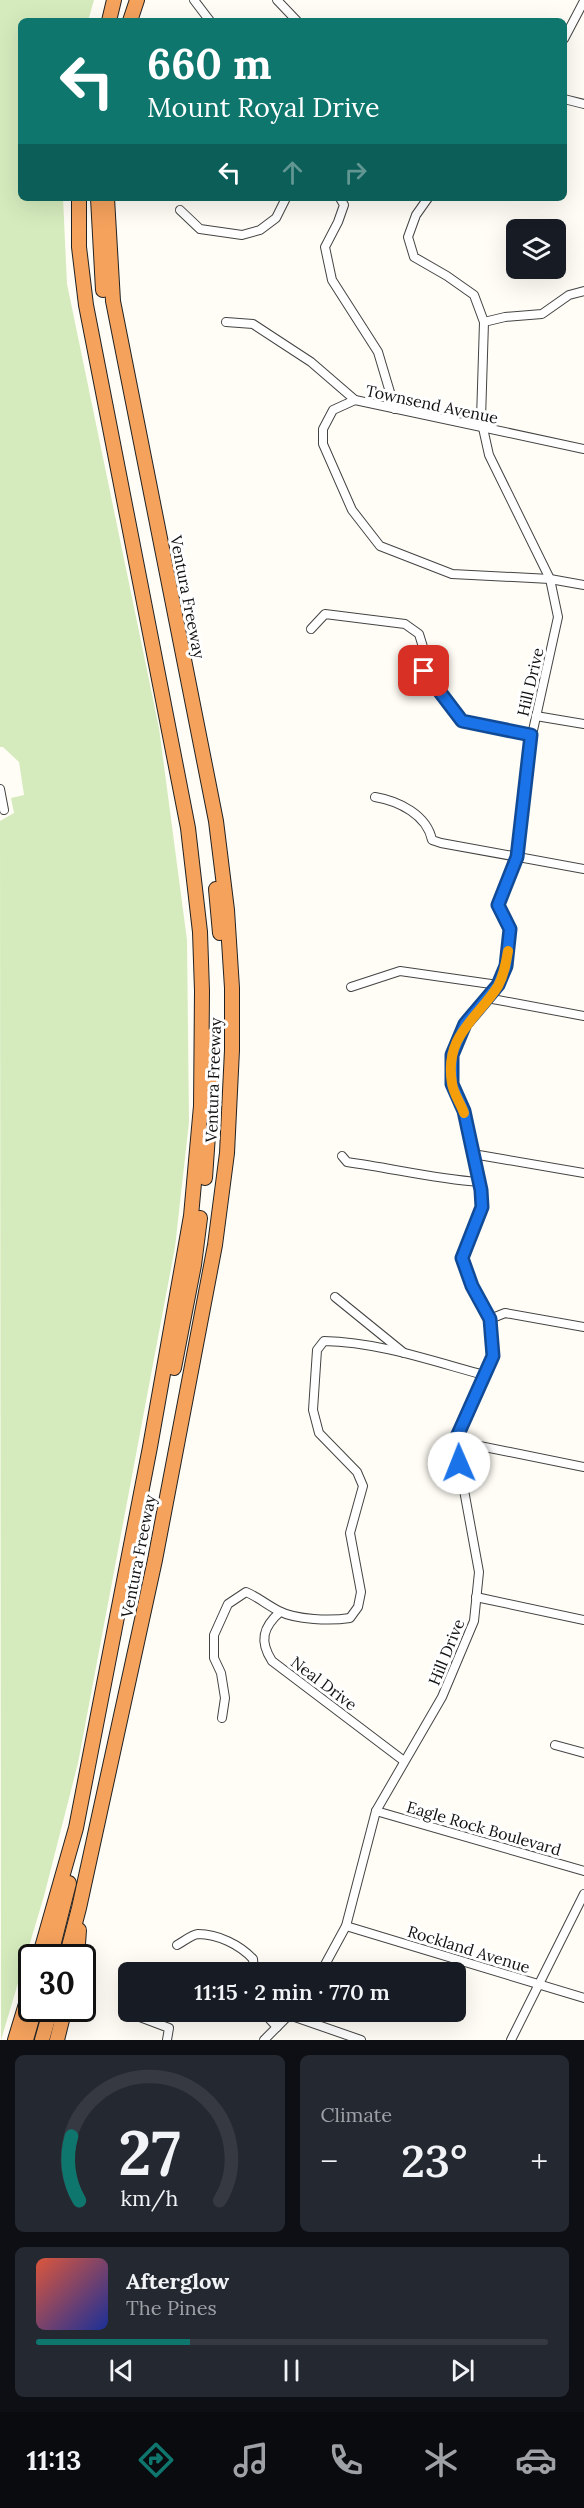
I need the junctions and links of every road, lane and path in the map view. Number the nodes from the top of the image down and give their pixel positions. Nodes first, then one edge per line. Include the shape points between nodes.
1 (106, 0) edge
2 (114, 0) edge
3 (128, 0) edge
4 (137, 0) edge
5 (194, 0) edge
6 (277, 0) edge
7 (584, 1) edge
8 (101, 18) edge
9 (110, 18) edge
10 (123, 18) edge
11 (131, 18) edge
12 (208, 18) edge
13 (294, 18) edge
14 (567, 33) edge
15 (567, 100) edge
16 (584, 104) edge
17 (79, 201) edge
18 (98, 201) edge
19 (107, 201) edge
20 (284, 201) edge
21 (342, 201) edge
22 (426, 201) edge
23 (180, 210) dead end
24 (584, 291) edge
25 (226, 322) dead end
26 (484, 322) junction
27 (355, 400) junction
28 (395, 409) junction
29 (483, 429) junction
30 (584, 449) edge
31 (134, 544) junction
32 (550, 579) junction
33 (584, 585) edge
34 (311, 629) dead end
35 (536, 716) junction
36 (584, 724) edge
37 (531, 735) junction
38 (0, 789) edge
39 (375, 797) dead end
40 (4, 810) dead end
41 (517, 857) junction
42 (584, 869) edge
43 (498, 985) junction
44 (351, 987) dead end
45 (488, 998) junction
46 (584, 1016) edge
47 (232, 1050) junction
48 (473, 1154) junction
49 (342, 1156) dead end
50 (584, 1173) edge
51 (479, 1182) junction
52 (335, 1297) dead end
53 (490, 1319) junction
54 (584, 1327) edge
55 (405, 1353) junction
56 (484, 1375) junction
57 (455, 1441) junction
58 (584, 1467) edge
59 (148, 1591) junction
60 (476, 1597) junction
61 (280, 1612) junction
62 (584, 1620) edge
63 (222, 1718) dead end
64 (555, 1745) dead end
65 (584, 1753) edge
66 (404, 1761) junction
67 (376, 1811) junction
68 (584, 1871) edge
69 (584, 1894) edge
70 (79, 1908) junction
71 (346, 1926) junction
72 (43, 1944) edge
73 (54, 1944) edge
74 (60, 1944) edge
75 (70, 1944) edge
76 (78, 1944) edge
77 (177, 1945) dead end
78 (253, 1962) edge
79 (326, 1962) edge
80 (539, 1985) junction
81 (584, 1998) edge
82 (20, 2022) edge
83 (31, 2022) edge
84 (38, 2022) edge
85 (47, 2022) edge
86 (62, 2022) edge
87 (154, 2022) edge
88 (272, 2022) edge
89 (282, 2022) edge
90 (314, 2022) edge
91 (277, 2027) junction
92 (15, 2040) edge
93 (26, 2040) edge
94 (33, 2040) edge
95 (42, 2040) edge
96 (57, 2040) edge
97 (167, 2040) edge
98 (264, 2040) edge
99 (361, 2040) edge
100 (511, 2040) edge

1 - 8 highway
2 - 9 highway
3 - 10 highway
4 - 11 highway
5 - 12 street
6 - 13 street
7 - 14 street
15 - 16 street
17 - 31 highway, Ventura Freeway via 78,247 86,305
18 - 47 highway via 100,263 111,335 206,813 221,946 224,1035
19 - 47 highway, Ventura Freeway via 113,302 216,821 227,910
20 - 23 street via 276,218 260,230 242,235 200,229
21 - 28 street via 338,222 325,247 332,280 378,352
22 - 26 street, Hill Drive via 408,237 414,257 474,295
24 - 26 street via 569,295 542,314
25 - 27 street, Townsend Avenue via 253,324 311,362
26 - 29 street, Hill Drive
27 - 28 street, Townsend Avenue
27 - 32 street via 333,410 323,429 323,444 352,510 380,546 452,574
28 - 29 street, Townsend Avenue
29 - 30 street, Townsend Avenue
29 - 32 street, Hill Drive via 489,455
31 - 72 highway, Ventura Freeway via 194,874 202,991 198,1151 176,1306 76,1828
31 - 73 highway via 146,568 203,879 210,955 212,1059 208,1153 194,1265 136,1568 87,1811
32 - 33 street
32 - 35 street, Hill Drive via 558,617
34 - 37 street via 325,614 405,624 419,634 424,671 462,721
35 - 36 street
35 - 37 street, Hill Drive
37 - 41 street, Hill Drive
38 - 40 street
39 - 41 street via 389,799 423,819 432,840
41 - 42 street
41 - 43 street, Hill Drive via 498,905 510,929 506,966
43 - 44 street via 400,971
43 - 45 street, Hill Drive
45 - 46 street
45 - 48 street, Hill Drive via 465,1024 452,1055 452,1084 464,1111
47 - 59 highway, Ventura Freeway via 215,1245
48 - 50 street
48 - 51 street, Hill Drive
49 - 51 street via 347,1162
51 - 53 street, Hill Drive via 482,1207 462,1258
52 - 55 street
53 - 54 street via 505,1313
53 - 56 street, Hill Drive via 493,1356
55 - 56 street
55 - 61 street via 339,1341 324,1341 317,1350 313,1410 319,1433 357,1472 363,1486 350,1533 361,1592 358,1607 350,1618 331,1621
56 - 57 street, Hill Drive
57 - 58 street
57 - 60 street, Hill Drive via 478,1572
59 - 70 highway, Ventura Freeway
59 - 74 highway via 136,1608
60 - 62 street
60 - 66 street, Hill Drive via 474,1621 442,1697
61 - 63 street via 246,1592 228,1604 214,1635 214,1658 225,1698
61 - 66 street, Neal Drive via 264,1635 263,1644 272,1661
64 - 65 street
66 - 67 street, Hill Drive
67 - 68 street, Eagle Rock Boulevard
67 - 71 street, Hill Drive
69 - 80 street
70 - 75 highway, Ventura Freeway
70 - 76 highway
71 - 79 street, Hill Drive
71 - 80 street, Rockland Avenue
77 - 78 street via 196,1934 218,1938 242,1947
80 - 81 street, Rockland Avenue
80 - 100 street
82 - 92 highway
83 - 93 highway
84 - 94 highway
85 - 95 highway
86 - 96 highway
87 - 97 street via 169,2028
88 - 91 street
89 - 91 street
90 - 99 street
91 - 98 street

